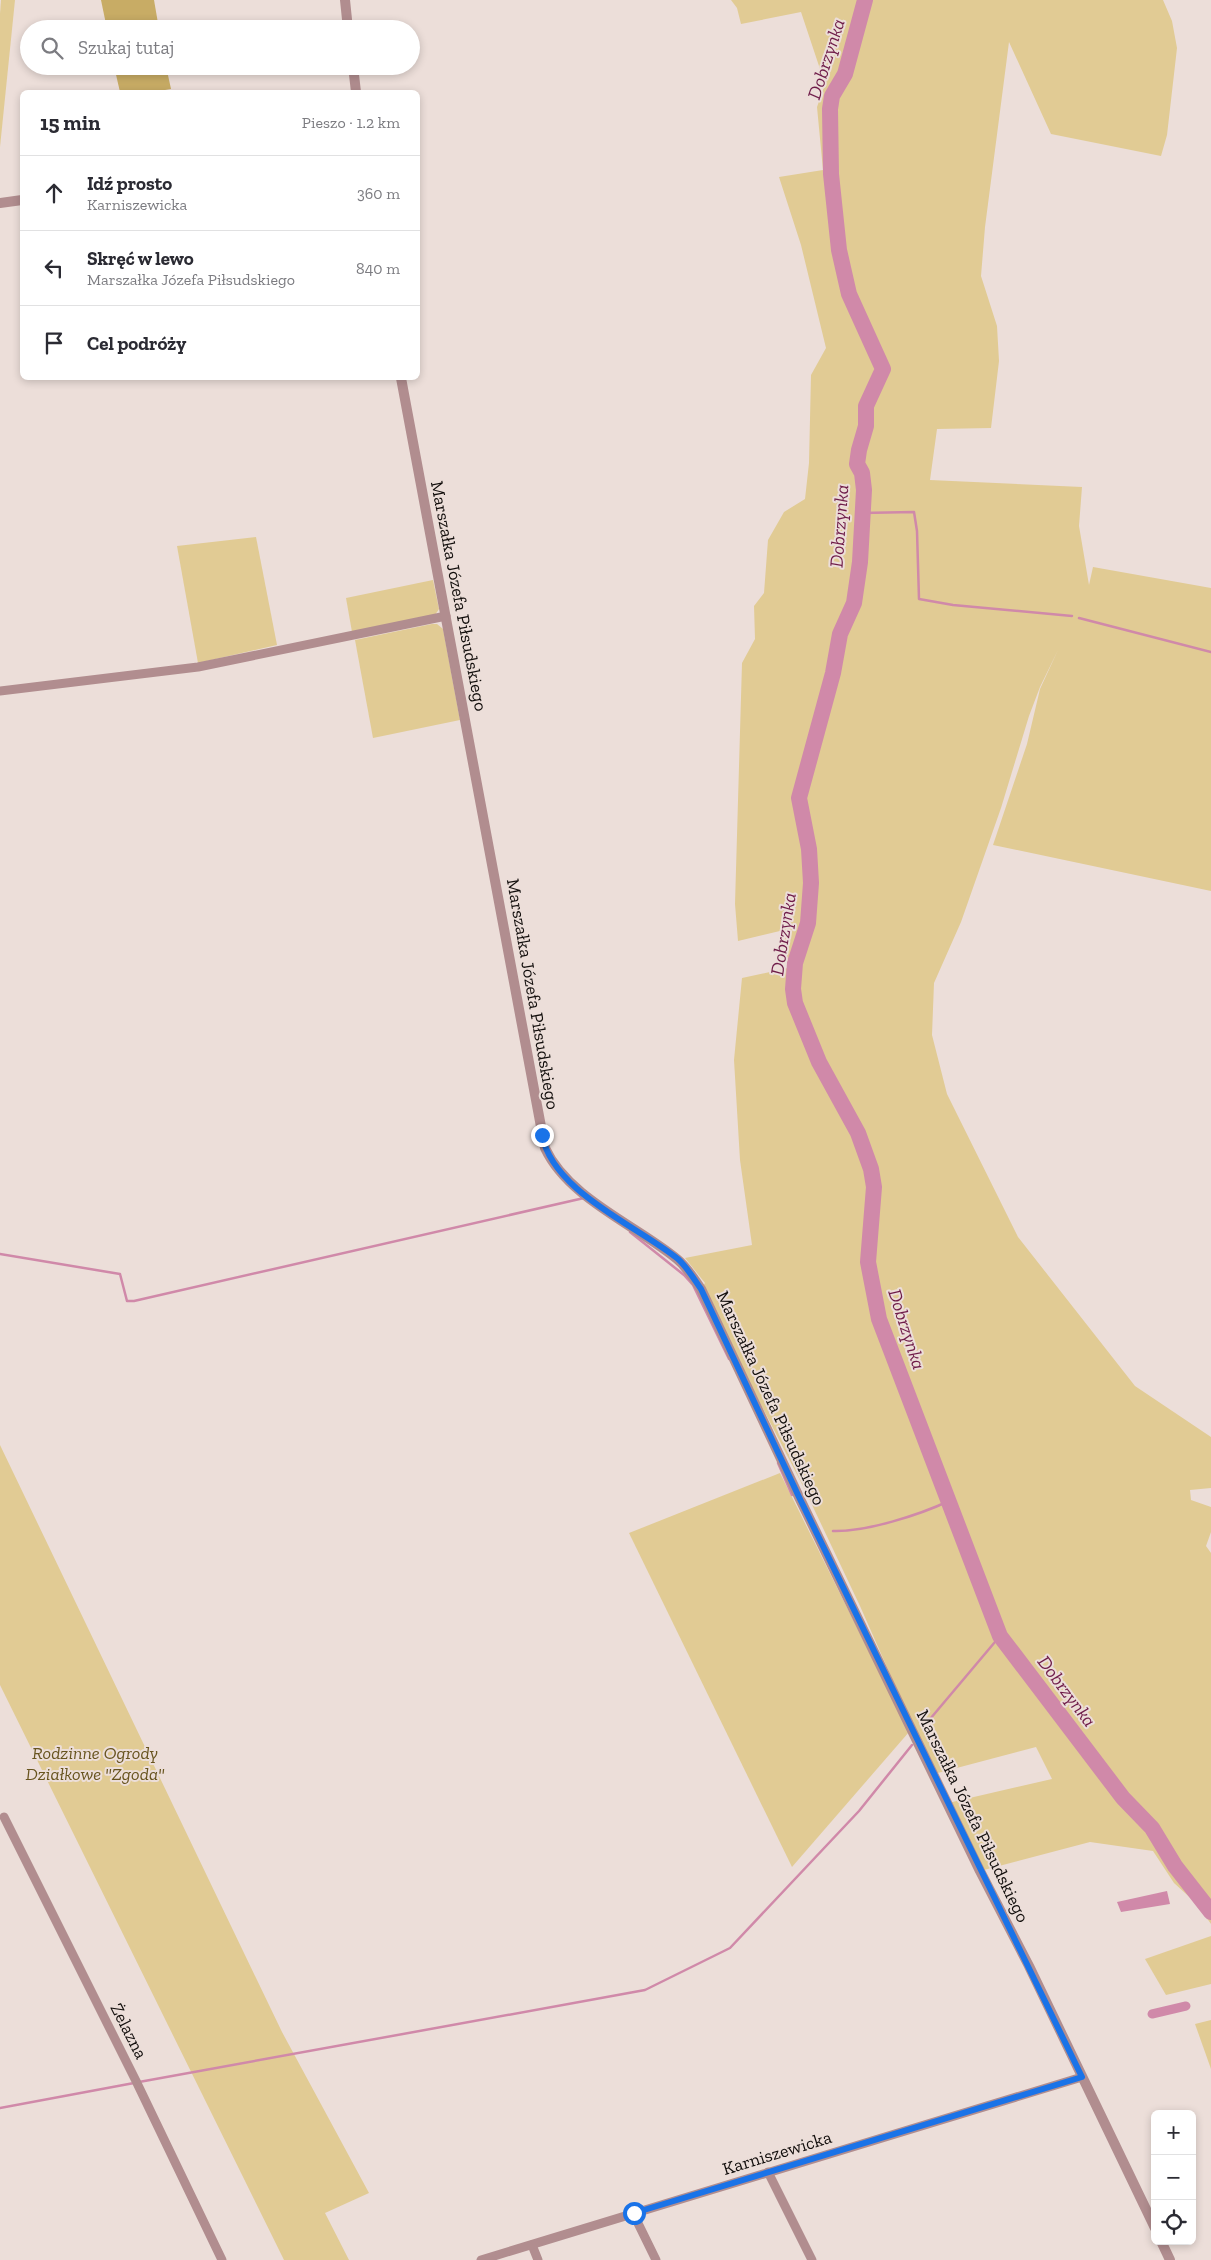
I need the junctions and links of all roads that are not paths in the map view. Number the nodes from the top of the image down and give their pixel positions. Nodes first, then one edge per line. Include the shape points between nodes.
1 (344, 0) edge
2 (347, 20) edge
3 (354, 75) edge
4 (356, 90) edge
5 (20, 200) edge
6 (0, 203) edge
7 (401, 380) edge
8 (446, 616) junction
9 (0, 691) edge
10 (4, 1817) dead end
11 (1082, 2077) junction
12 (768, 2172) junction
13 (634, 2213) junction
14 (1151, 2220) edge
15 (532, 2245) junction
16 (1163, 2245) edge
17 (222, 2260) edge
18 (483, 2260) edge
19 (538, 2260) edge
20 (656, 2260) edge
21 (812, 2260) edge
22 (1170, 2260) edge

1 - 2 street
3 - 4 street
5 - 6 street
7 - 8 street, Marszałka Józefa Piłsudskiego
8 - 9 street via 198,667
8 - 11 street, Marszałka Józefa Piłsudskiego via 545,1148 562,1175 679,1260 701,1289
10 - 17 street, Żelazna
11 - 12 street, Karniszewicka
11 - 14 street, Marszałka Józefa Piłsudskiego
12 - 13 street, Karniszewicka
12 - 21 street
13 - 15 street, Karniszewicka
13 - 20 street
15 - 18 street, Karniszewicka
15 - 19 street
16 - 22 street

